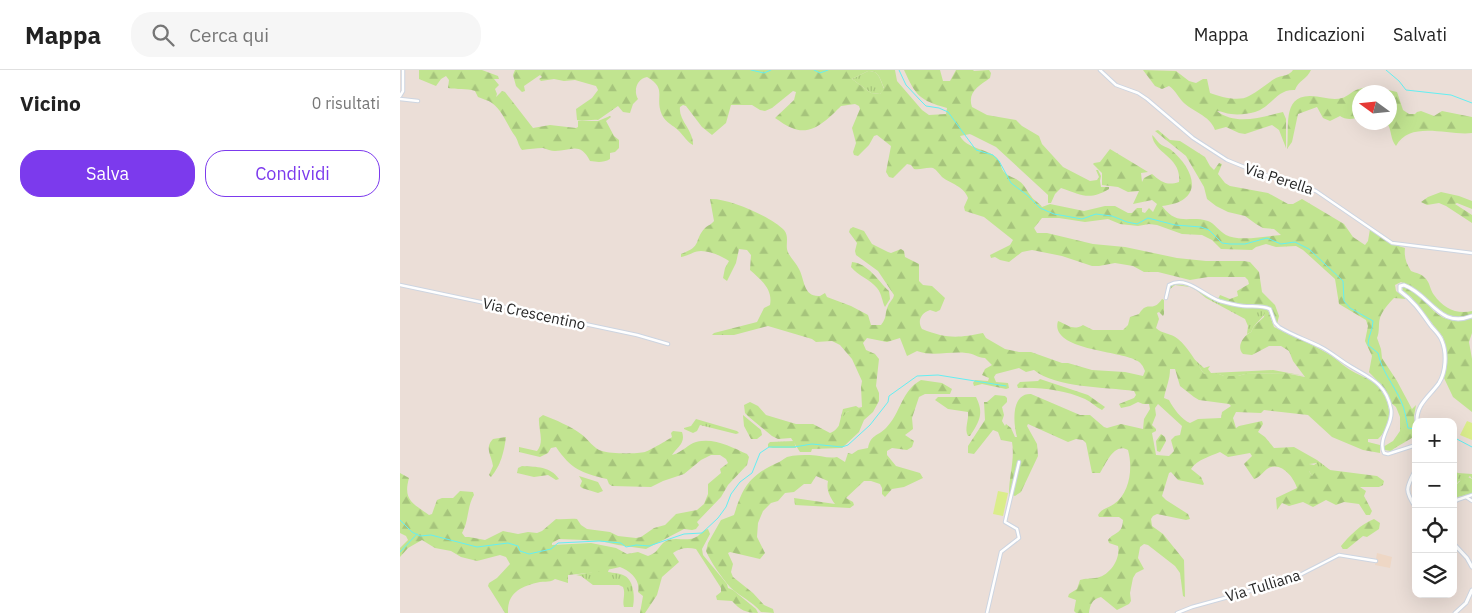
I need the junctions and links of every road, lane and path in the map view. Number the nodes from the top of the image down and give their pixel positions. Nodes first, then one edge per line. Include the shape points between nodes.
1 (403, 70) edge
2 (1100, 70) edge
3 (400, 97) edge
4 (418, 101) dead end
5 (1472, 253) edge
6 (400, 285) edge
7 (1166, 298) dead end
8 (1472, 316) edge
9 (668, 344) dead end
10 (1417, 418) edge
11 (1412, 446) edge
12 (1019, 462) dead end
13 (1412, 476) edge
14 (1472, 495) edge
15 (1466, 497) junction
16 (1412, 500) edge
17 (1457, 500) edge
18 (1472, 501) edge
19 (1457, 547) edge
20 (1376, 561) dead end
21 (1472, 567) edge
22 (1472, 590) edge
23 (987, 613) edge
24 (1178, 613) edge
25 (1456, 613) edge

1 - 3 street
2 - 5 street, Via Perella via 1116,85 1147,99 1193,138 1227,160 1316,191 1392,243
3 - 4 street
6 - 9 street, Via Crescentino
7 - 11 street via 1169,286 1180,283 1196,287 1220,301 1270,309 1275,324 1280,328 1323,348 1378,383 1391,412 1382,440 1384,454
8 - 10 street via 1459,320 1447,317 1413,289 1400,286 1400,291 1417,305 1440,337 1444,349 1442,376 1418,409
12 - 23 street via 1005,522 1017,529 1019,538 1001,552
13 - 16 street via 1407,491
14 - 15 street
15 - 17 street
15 - 18 street
19 - 21 street
20 - 24 street, Via Tulliana via 1339,555 1290,580
22 - 25 street

